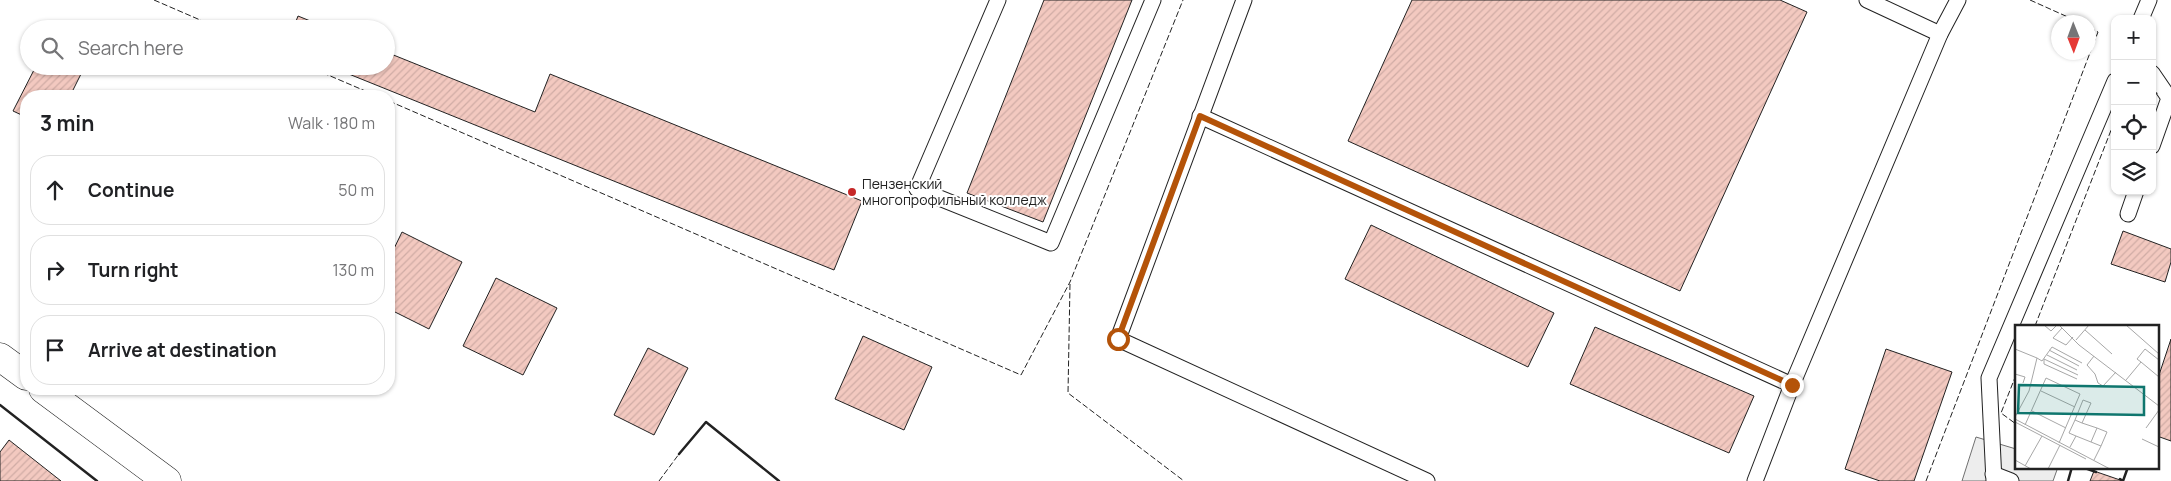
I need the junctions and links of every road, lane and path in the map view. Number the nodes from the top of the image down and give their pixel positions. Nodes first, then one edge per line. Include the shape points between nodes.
1 (998, 0) edge
2 (1153, 0) edge
3 (1244, 0) edge
4 (1867, 0) edge
5 (1958, 0) edge
6 (2149, 0) edge
7 (2143, 15) edge
8 (1940, 34) junction
9 (2156, 79) edge
10 (2111, 90) edge
11 (1200, 116) junction
12 (2156, 135) edge
13 (2135, 195) edge
14 (2128, 214) dead end
15 (0, 357) edge
16 (20, 372) edge
17 (1792, 385) junction
18 (51, 395) edge
19 (1993, 477) edge
20 (167, 481) edge
21 (1427, 481) edge
22 (1755, 481) edge
23 (2011, 481) edge

1 - 2 lane via 917,188 1051,243
3 - 11 lane
4 - 8 lane
5 - 8 lane
6 - 7 lane
8 - 17 lane
9 - 12 lane via 2169,98
10 - 19 lane via 1989,378
11 - 17 lane
11 - 21 lane via 1118,339
13 - 14 lane
15 - 16 street
17 - 22 lane
18 - 20 street
19 - 23 lane

